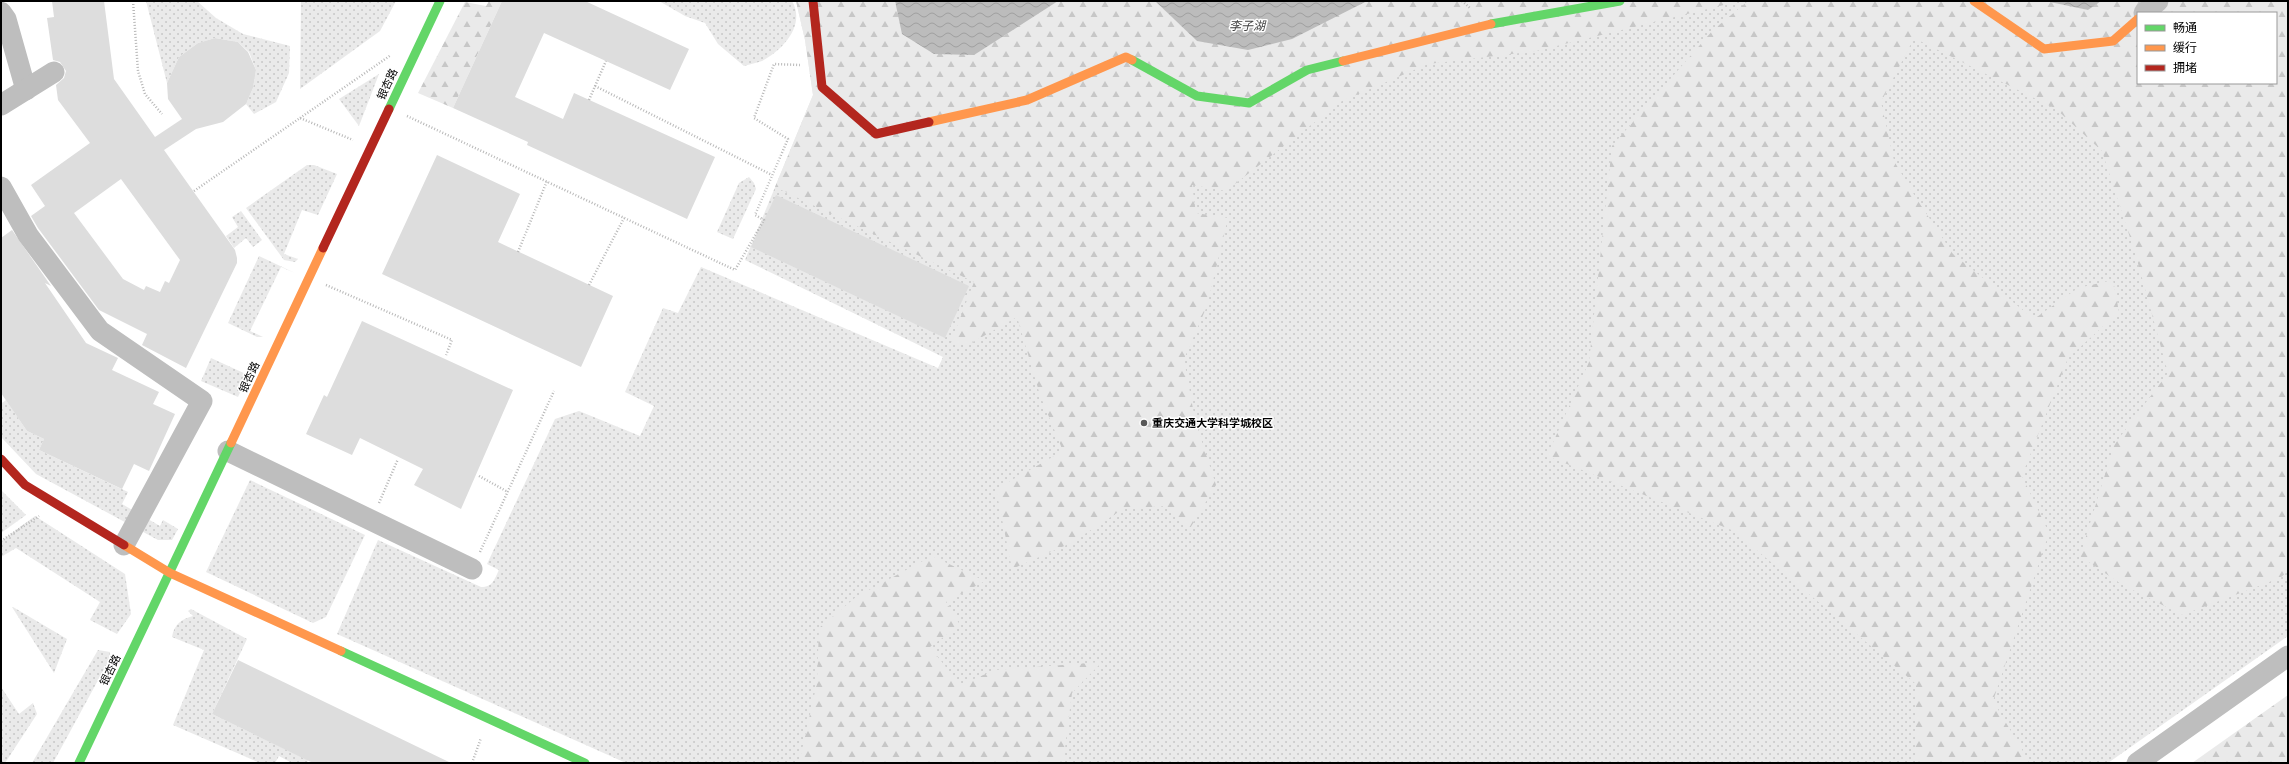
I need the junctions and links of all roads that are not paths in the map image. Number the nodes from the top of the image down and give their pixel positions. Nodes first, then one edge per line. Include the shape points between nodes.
1 (440, 1) edge
2 (813, 1) edge
3 (1620, 1) edge
4 (1974, 1) edge
5 (2158, 1) edge
6 (1, 12) edge
7 (2145, 12) edge
8 (2137, 20) edge
9 (54, 72) dead end
10 (26, 90) junction
11 (1, 105) edge
12 (1, 187) edge
13 (228, 450) junction
14 (1, 459) edge
15 (124, 545) junction
16 (472, 569) road end
17 (170, 573) junction
18 (2288, 656) edge
19 (79, 763) edge
20 (585, 763) edge
21 (2137, 763) edge

1 - 13 street, 银杏路
2 - 3 street via 822,87 876,134 1027,100 1126,57 1197,96 1249,103 1306,70 1489,24
4 - 8 street via 2044,49 2113,41
5 - 7 street
6 - 10 street via 6,19
9 - 10 street
10 - 11 street
12 - 15 street via 28,235 100,331 202,401
13 - 16 street
13 - 17 street, 银杏路
14 - 15 street via 25,485
15 - 17 street
17 - 19 street, 银杏路
17 - 20 street
18 - 21 street

